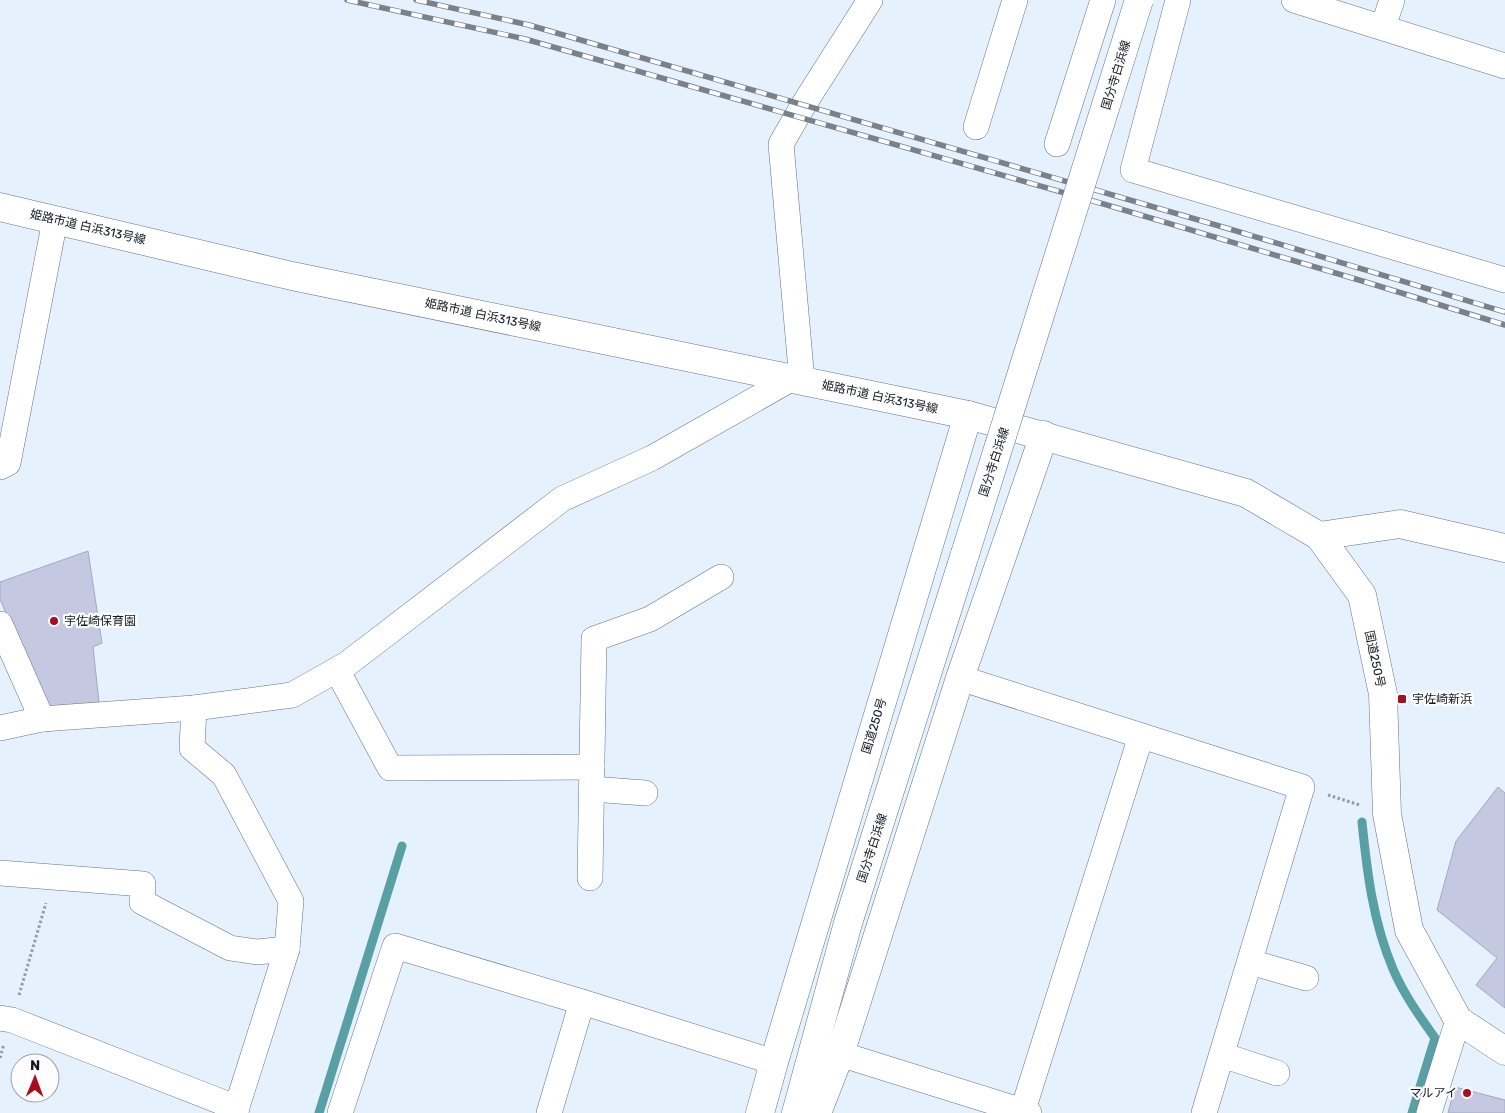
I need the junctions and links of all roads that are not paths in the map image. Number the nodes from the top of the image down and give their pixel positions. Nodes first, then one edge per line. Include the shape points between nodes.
1 (870, 0) edge
2 (1015, 0) edge
3 (1103, 0) edge
4 (1139, 0) edge
5 (1178, 0) edge
6 (1294, 0) edge
7 (1392, 0) edge
8 (1383, 27) junction
9 (1505, 66) edge
10 (976, 127) dead end
11 (1056, 144) dead end
12 (0, 207) edge
13 (55, 220) junction
14 (1505, 280) edge
15 (797, 380) junction
16 (968, 415) junction
17 (1044, 435) junction
18 (0, 467) edge
19 (1319, 536) junction
20 (1505, 548) edge
21 (721, 577) dead end
22 (0, 624) edge
23 (337, 670) junction
24 (960, 678) junction
25 (194, 708) junction
26 (42, 719) junction
27 (0, 728) edge
28 (1141, 736) junction
29 (592, 778) junction
30 (645, 793) dead end
31 (0, 873) edge
32 (590, 878) dead end
33 (848, 923) junction
34 (287, 948) junction
35 (1250, 962) junction
36 (1306, 978) dead end
37 (582, 1002) junction
38 (6, 1019) edge
39 (1458, 1020) junction
40 (1505, 1051) edge
41 (840, 1054) junction
42 (1222, 1056) junction
43 (774, 1062) junction
44 (1277, 1074) dead end
45 (236, 1110) edge
46 (1025, 1112) edge
47 (340, 1113) edge
48 (549, 1113) edge
49 (760, 1113) edge
50 (780, 1113) edge
51 (796, 1113) edge
52 (817, 1113) edge
53 (1204, 1113) edge
54 (1429, 1113) edge

1 - 15 street via 781,144
2 - 10 street
3 - 11 street
4 - 33 main road, 国分寺白浜線, bridge
5 - 14 street via 1133,170
6 - 8 street
7 - 8 street
8 - 9 street
12 - 13 main road, 姫路市道 白浜313号線
13 - 15 main road, 姫路市道 白浜313号線 via 292,276
13 - 18 street via 8,463
15 - 16 main road, 姫路市道 白浜313号線
15 - 23 street via 652,458 562,499
16 - 17 main road, 国道250号
16 - 43 main road, 国道250号
17 - 19 main road, 国道250号 via 1246,493
17 - 24 main road
19 - 20 main road via 1400,524
19 - 39 main road, 国道250号 via 1362,595 1383,694 1387,814 1409,930
21 - 29 street via 650,619 594,639
22 - 26 street
23 - 25 street via 292,695
23 - 29 street via 390,768
24 - 28 street
24 - 41 main road
25 - 26 street
25 - 34 street via 192,748 224,775 291,901
26 - 27 street
28 - 35 street via 1302,787
28 - 46 street
29 - 30 street
29 - 32 street
31 - 34 street via 143,884 142,902 230,948 257,952
33 - 50 main road, 国分寺白浜線
33 - 51 main road, 国分寺白浜線
34 - 45 street
35 - 36 street
35 - 42 street
37 - 43 street
37 - 47 street via 395,946
37 - 48 street
38 - 45 street
39 - 40 main road, 国道250号
39 - 54 street
41 - 46 street
41 - 52 main road
42 - 44 street
42 - 53 street
43 - 49 main road, 国道250号

